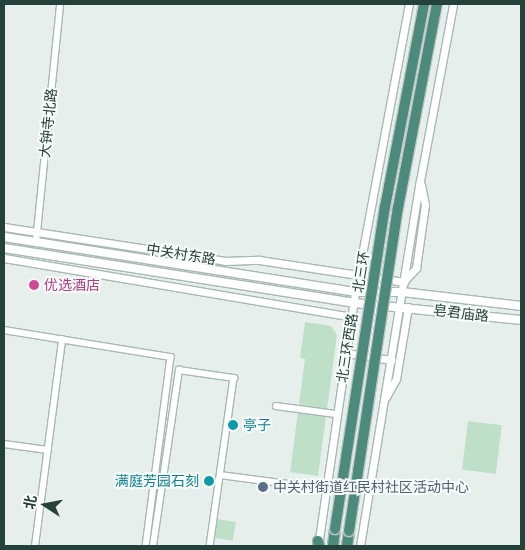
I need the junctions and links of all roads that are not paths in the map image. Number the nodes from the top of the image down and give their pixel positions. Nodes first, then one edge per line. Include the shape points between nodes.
1 (60, 4) edge
2 (409, 4) edge
3 (424, 4) edge
4 (437, 4) edge
5 (453, 4) edge
6 (4, 227) edge
7 (37, 232) junction
8 (4, 237) edge
9 (36, 242) junction
10 (4, 248) edge
11 (4, 258) edge
12 (359, 275) junction
13 (380, 278) junction
14 (404, 282) junction
15 (355, 292) junction
16 (378, 292) junction
17 (402, 292) junction
18 (354, 303) junction
19 (376, 304) junction
20 (404, 306) junction
21 (521, 306) edge
22 (352, 317) junction
23 (521, 320) edge
24 (4, 330) edge
25 (62, 340) junction
26 (346, 353) junction
27 (368, 356) junction
28 (391, 360) junction
29 (384, 400) junction
30 (276, 406) dead end
31 (337, 414) junction
32 (4, 444) edge
33 (48, 450) junction
34 (220, 475) junction
35 (326, 489) junction
36 (318, 544) edge
37 (36, 546) edge
38 (146, 546) edge
39 (153, 546) edge
40 (210, 546) edge
41 (333, 546) edge
42 (347, 546) edge
43 (360, 546) edge

1 - 7 street, 大钟寺北路
2 - 12 street, 北三环西路
3 - 41 highway, 北三环, bridge via 386,207
4 - 42 highway, 北三环, bridge via 398,208
5 - 14 street via 420,181 425,205 416,268
6 - 7 street, 中关村东路
7 - 9 street, 大钟寺北路
7 - 12 street, 中关村东路 via 225,261 259,260
8 - 9 main road, 中关村东路
9 - 15 main road, 中关村东路
10 - 18 main road, 中关村东路
11 - 22 street
12 - 13 street, 中关村东路
12 - 15 street, 北三环西路
13 - 14 street, 中关村东路
13 - 16 street
14 - 17 street
15 - 16 main road, 中关村东路
15 - 18 street, 北三环西路
16 - 17 main road, 皂君庙路
16 - 19 street
17 - 20 street
17 - 21 main road, 皂君庙路
18 - 19 main road, 中关村东路
18 - 22 street, 北三环西路
19 - 20 main road, 皂君庙路
19 - 27 street
20 - 23 main road, 皂君庙路
20 - 28 street
20 - 29 street via 396,379
22 - 26 street, 北三环西路
24 - 25 street
25 - 33 street
25 - 38 street via 171,357
26 - 27 street
26 - 31 street, 北三环西路
27 - 28 street
28 - 29 street
29 - 43 street
30 - 31 street
31 - 35 street, 北三环西路
32 - 33 street
33 - 37 street
34 - 35 street
34 - 39 street via 234,378 180,370
34 - 40 street
35 - 36 street, 北三环西路

